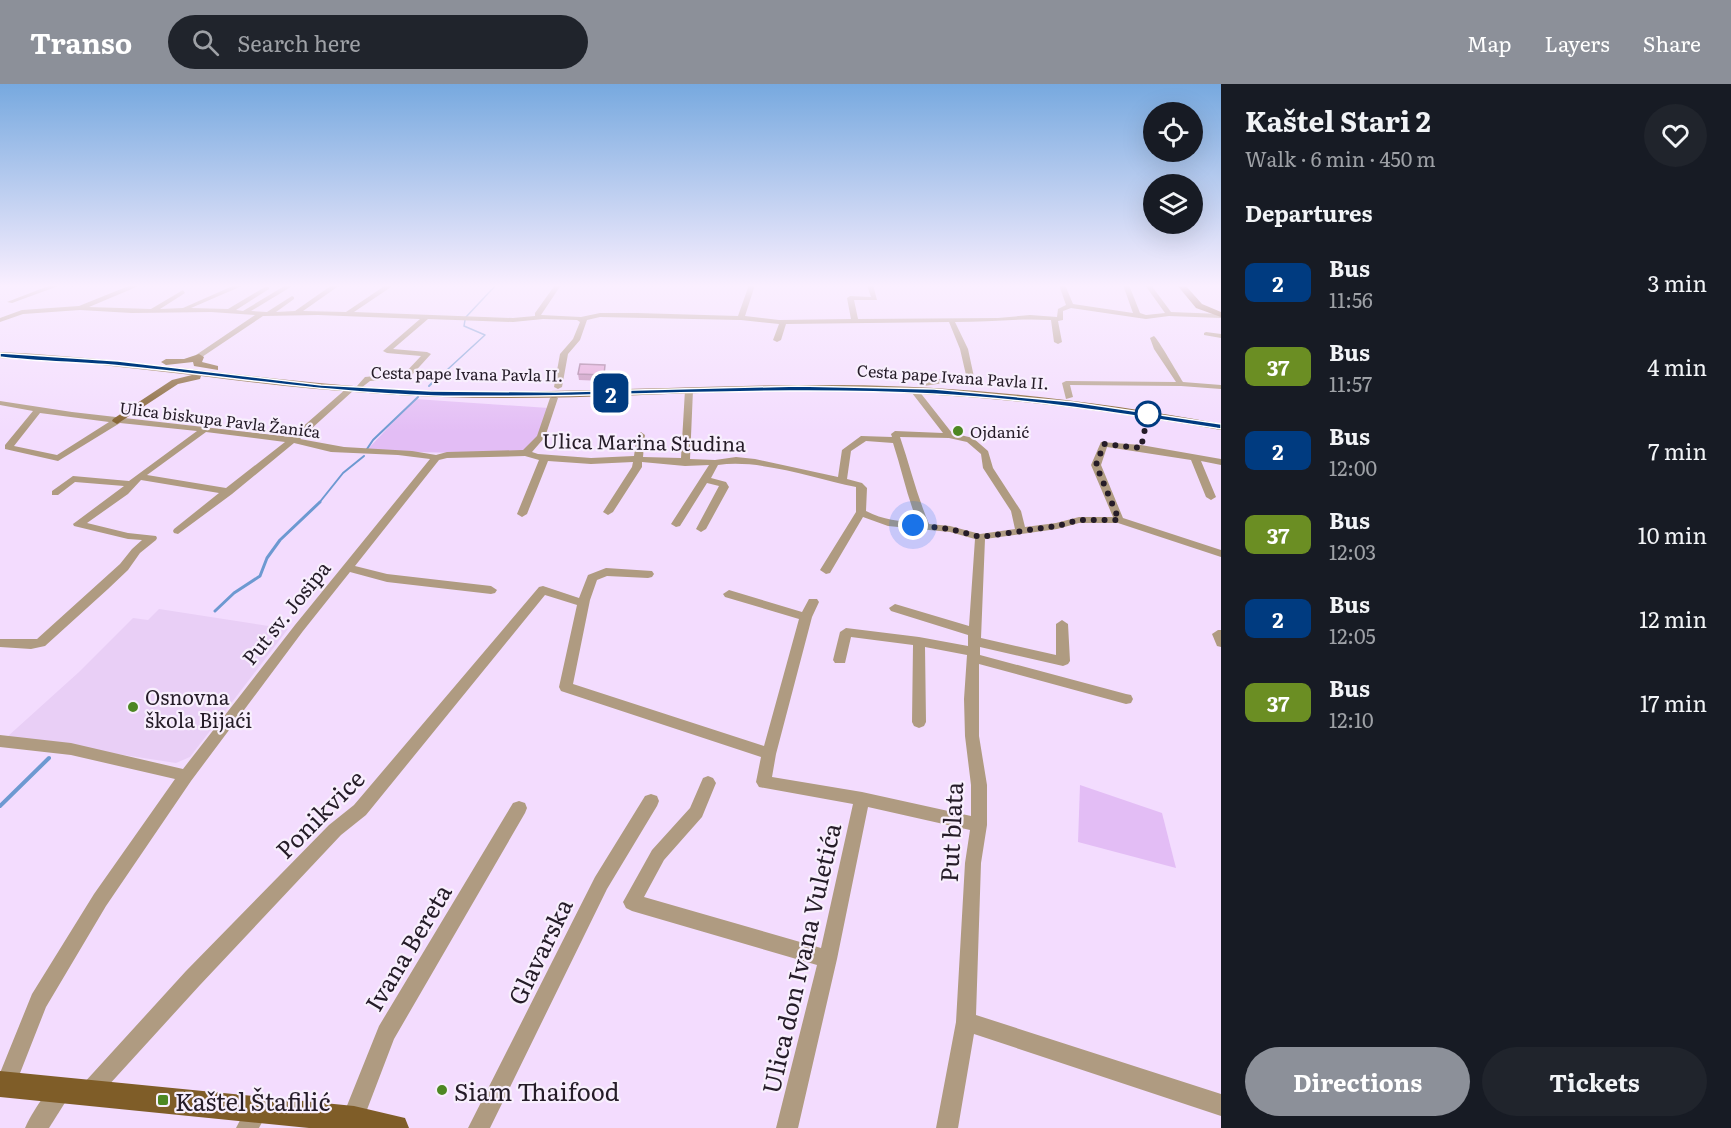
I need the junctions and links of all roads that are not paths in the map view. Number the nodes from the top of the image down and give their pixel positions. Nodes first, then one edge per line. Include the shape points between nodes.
1 (235, 334) edge
2 (406, 334) edge
3 (579, 334) edge
4 (779, 334) edge
5 (957, 334) edge
6 (1057, 334) edge
7 (1206, 334) dead end
8 (1221, 336) edge
9 (1154, 338) dead end
10 (777, 340) dead end
11 (1058, 342) dead end
12 (0, 353) edge
13 (199, 357) junction
14 (147, 364) junction
15 (222, 374) junction
16 (175, 382) junction
17 (924, 384) dead end
18 (1181, 384) junction
19 (361, 386) junction
20 (1221, 387) edge
21 (590, 389) junction
22 (350, 390) junction
23 (530, 390) junction
24 (689, 390) junction
25 (556, 392) junction
26 (627, 392) junction
27 (916, 393) dead end
28 (519, 395) junction
29 (1069, 397) dead end
30 (0, 403) edge
31 (18, 406) junction
32 (38, 410) junction
33 (0, 415) edge
34 (117, 421) junction
35 (1221, 424) edge
36 (203, 431) junction
37 (640, 435) dead end
38 (950, 435) junction
39 (292, 440) junction
40 (896, 440) junction
41 (526, 453) junction
42 (1195, 457) junction
43 (436, 458) junction
44 (544, 458) junction
45 (637, 459) junction
46 (1221, 462) edge
47 (685, 463) junction
48 (715, 464) junction
49 (135, 480) junction
50 (705, 480) junction
51 (842, 481) junction
52 (229, 492) junction
53 (55, 493) dead end
54 (1211, 497) dead end
55 (608, 512) dead end
56 (861, 512) junction
57 (522, 514) dead end
58 (1119, 520) junction
59 (676, 524) dead end
60 (925, 526) junction
61 (700, 529) dead end
62 (178, 531) dead end
63 (1021, 531) junction
64 (980, 537) junction
65 (1221, 554) edge
66 (349, 568) junction
67 (826, 570) dead end
68 (648, 574) dead end
69 (491, 590) dead end
70 (729, 594) dead end
71 (813, 602) dead end
72 (583, 603) junction
73 (895, 609) dead end
74 (806, 617) junction
75 (1062, 624) dead end
76 (919, 641) junction
77 (0, 643) edge
78 (973, 646) junction
79 (840, 660) dead end
80 (1126, 699) dead end
81 (919, 722) dead end
82 (0, 741) edge
83 (769, 754) junction
84 (186, 776) junction
85 (708, 783) dead end
86 (862, 799) junction
87 (651, 801) dead end
88 (519, 808) dead end
89 (979, 825) junction
90 (828, 959) junction
91 (966, 1022) junction
92 (3, 1084) edge
93 (62, 1090) junction
94 (89, 1092) junction
95 (1221, 1106) edge
96 (252, 1119) edge
97 (351, 1124) edge
98 (36, 1128) edge
99 (395, 1128) edge
100 (479, 1128) edge
101 (787, 1128) edge
102 (947, 1128) edge

1 - 13 street
2 - 19 street via 387,351 427,354 407,375 368,379
3 - 25 street via 564,354
4 - 10 street
5 - 17 street via 970,377
6 - 11 street
7 - 8 street
9 - 18 street
12 - 14 main road, Cesta pape Ivana Pavla II.
13 - 14 main road
13 - 15 main road via 197,364
14 - 15 main road, Cesta pape Ivana Pavla II.
14 - 16 main road via 174,373
15 - 16 main road
15 - 19 main road, Cesta pape Ivana Pavla II.
15 - 22 main road, Cesta pape Ivana Pavla II.
16 - 34 main road
18 - 20 street
18 - 29 street via 1066,383
19 - 23 main road, Cesta pape Ivana Pavla II.
21 - 23 main road, Cesta pape Ivana Pavla II.
21 - 25 main road
21 - 35 main road, Cesta pape Ivana Pavla II. via 801,384 913,386 1096,402
22 - 28 main road, Cesta pape Ivana Pavla II.
22 - 39 street
23 - 25 main road
24 - 26 main road, Cesta pape Ivana Pavla II.
24 - 35 main road, Cesta pape Ivana Pavla II. via 841,388 964,393
24 - 47 street
25 - 26 main road
25 - 28 main road
25 - 41 street via 541,437
26 - 28 main road, Cesta pape Ivana Pavla II.
27 - 38 street
30 - 31 street, Ulica biskupa Pavla Žanića
31 - 32 street, Ulica biskupa Pavla Žanića
31 - 33 street
32 - 34 street, Ulica biskupa Pavla Žanića
32 - 34 street via 8,447 58,458
34 - 36 street, Ulica biskupa Pavla Žanića
36 - 39 street, Ulica biskupa Pavla Žanića
36 - 49 street
37 - 45 street
38 - 40 street via 895,434
38 - 63 street via 970,440 985,453 988,468 1016,511
39 - 43 street, Ulica biskupa Pavla Žanića via 368,453
39 - 52 street
40 - 51 street via 864,438 847,450
40 - 60 street
41 - 43 street via 447,454
41 - 44 street, Ulica Marina Studina
42 - 46 street
42 - 54 street
42 - 58 street via 1104,444 1096,465
43 - 66 street, Put sv. Josipa
44 - 45 street, Ulica Marina Studina
44 - 57 street
45 - 47 street, Ulica Marina Studina
45 - 55 street via 637,467
47 - 48 street, Ulica Marina Studina
48 - 50 street
48 - 51 street, Ulica Marina Studina via 755,462
49 - 52 street
49 - 53 street via 73,479
49 - 77 street via 125,492 78,524 152,538 41,643
50 - 59 street
50 - 61 street via 724,487
51 - 56 street, Ulica Marina Studina via 862,488
52 - 62 street
56 - 60 street via 888,523
56 - 67 street
58 - 63 street via 1079,520
58 - 65 street
60 - 64 street
63 - 64 street
64 - 78 street, Put blata
66 - 69 street via 387,578
66 - 84 street, Put sv. Josipa
68 - 72 street via 606,572 592,578
70 - 74 street
71 - 74 street
72 - 83 street via 566,687
72 - 94 street, Ponikvice via 543,590 360,810 334,830
73 - 78 street
74 - 83 street
75 - 78 street via 1064,661
76 - 78 street
76 - 79 street via 846,632
76 - 81 street
78 - 80 street
78 - 89 street, Put blata via 972,736 979,785
82 - 84 street via 34,742 112,756
83 - 86 street via 764,782
84 - 92 street, Put sv. Josipa via 100,900 39,1001
85 - 90 street via 696,812 658,855 632,902
86 - 89 street
86 - 90 street, Ulica don Ivana Vuletića
87 - 100 street, Glavarska via 601,883
88 - 97 street, Ivana Bereta via 386,1033
89 - 91 street, Put blata via 973,863
90 - 101 street, Ulica don Ivana Vuletića
91 - 95 street
91 - 102 street, Put blata
92 - 93 main road
93 - 94 main road
93 - 98 street
94 - 96 main road
96 - 97 main road
97 - 99 main road

